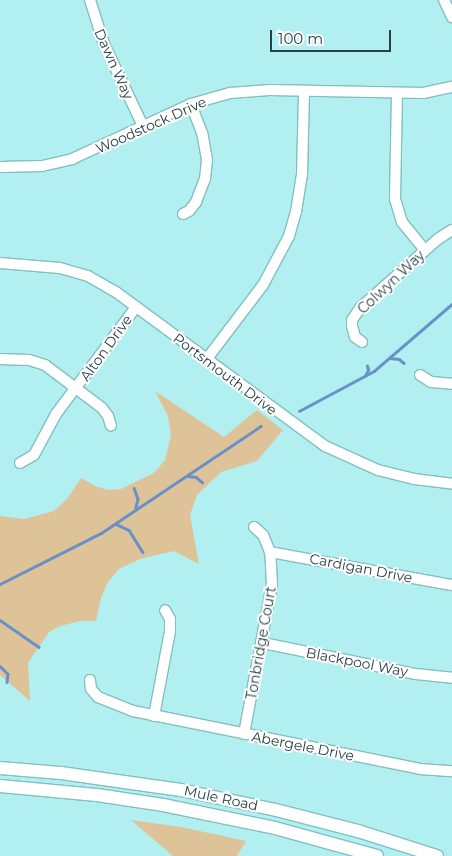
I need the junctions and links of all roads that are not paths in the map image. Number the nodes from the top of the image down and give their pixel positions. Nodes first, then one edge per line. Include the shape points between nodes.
1 (90, 0) edge
2 (448, 4) edge
3 (452, 18) edge
4 (452, 87) edge
5 (304, 92) junction
6 (397, 94) junction
7 (191, 104) junction
8 (143, 126) junction
9 (0, 167) edge
10 (183, 214) dead end
11 (452, 230) edge
12 (425, 250) junction
13 (0, 263) edge
14 (136, 307) junction
15 (362, 342) dead end
16 (0, 359) edge
17 (206, 360) junction
18 (420, 375) dead end
19 (452, 384) edge
20 (76, 389) junction
21 (110, 426) dead end
22 (20, 463) dead end
23 (452, 484) edge
24 (254, 528) dead end
25 (270, 552) junction
26 (452, 585) edge
27 (165, 610) dead end
28 (263, 643) junction
29 (452, 678) edge
30 (90, 680) dead end
31 (154, 716) junction
32 (244, 734) junction
33 (0, 768) edge
34 (452, 772) edge
35 (0, 786) edge
36 (377, 856) edge
37 (437, 856) edge

1 - 8 street, Dawn Way via 104,44
2 - 3 street
4 - 6 street, Woodstock Drive via 433,92
5 - 6 street, Woodstock Drive
5 - 7 street, Woodstock Drive via 240,92
5 - 17 street via 302,175 293,224 269,276
6 - 12 street via 395,199 402,222
7 - 8 street, Woodstock Drive
7 - 10 street via 205,143 206,166 205,179 196,202
8 - 9 street, Woodstock Drive via 72,159 42,166
11 - 12 street, Colwyn Way
12 - 15 street, Colwyn Way via 355,314 353,333
13 - 14 street, Portsmouth Drive via 74,271 103,283
14 - 17 street, Portsmouth Drive
14 - 20 street, Alton Drive
16 - 20 street via 34,361
17 - 23 street, Portsmouth Drive via 309,436 341,455 397,476
18 - 19 street via 431,382
20 - 21 street via 105,412
20 - 22 street, Alton Drive via 53,420 34,455
24 - 25 street, Tonbridge Court via 263,535
25 - 26 street, Cardigan Drive
25 - 28 street, Tonbridge Court via 272,585
27 - 31 street via 170,619 170,631
28 - 29 street, Blackpool Way via 416,674
28 - 32 street, Tonbridge Court
30 - 31 street, Abergele Drive via 93,693 106,702
31 - 32 street, Abergele Drive
32 - 34 street, Abergele Drive
33 - 37 main road, Mule Road via 181,790 358,831
35 - 36 main road, Mule Road via 163,805 275,828

